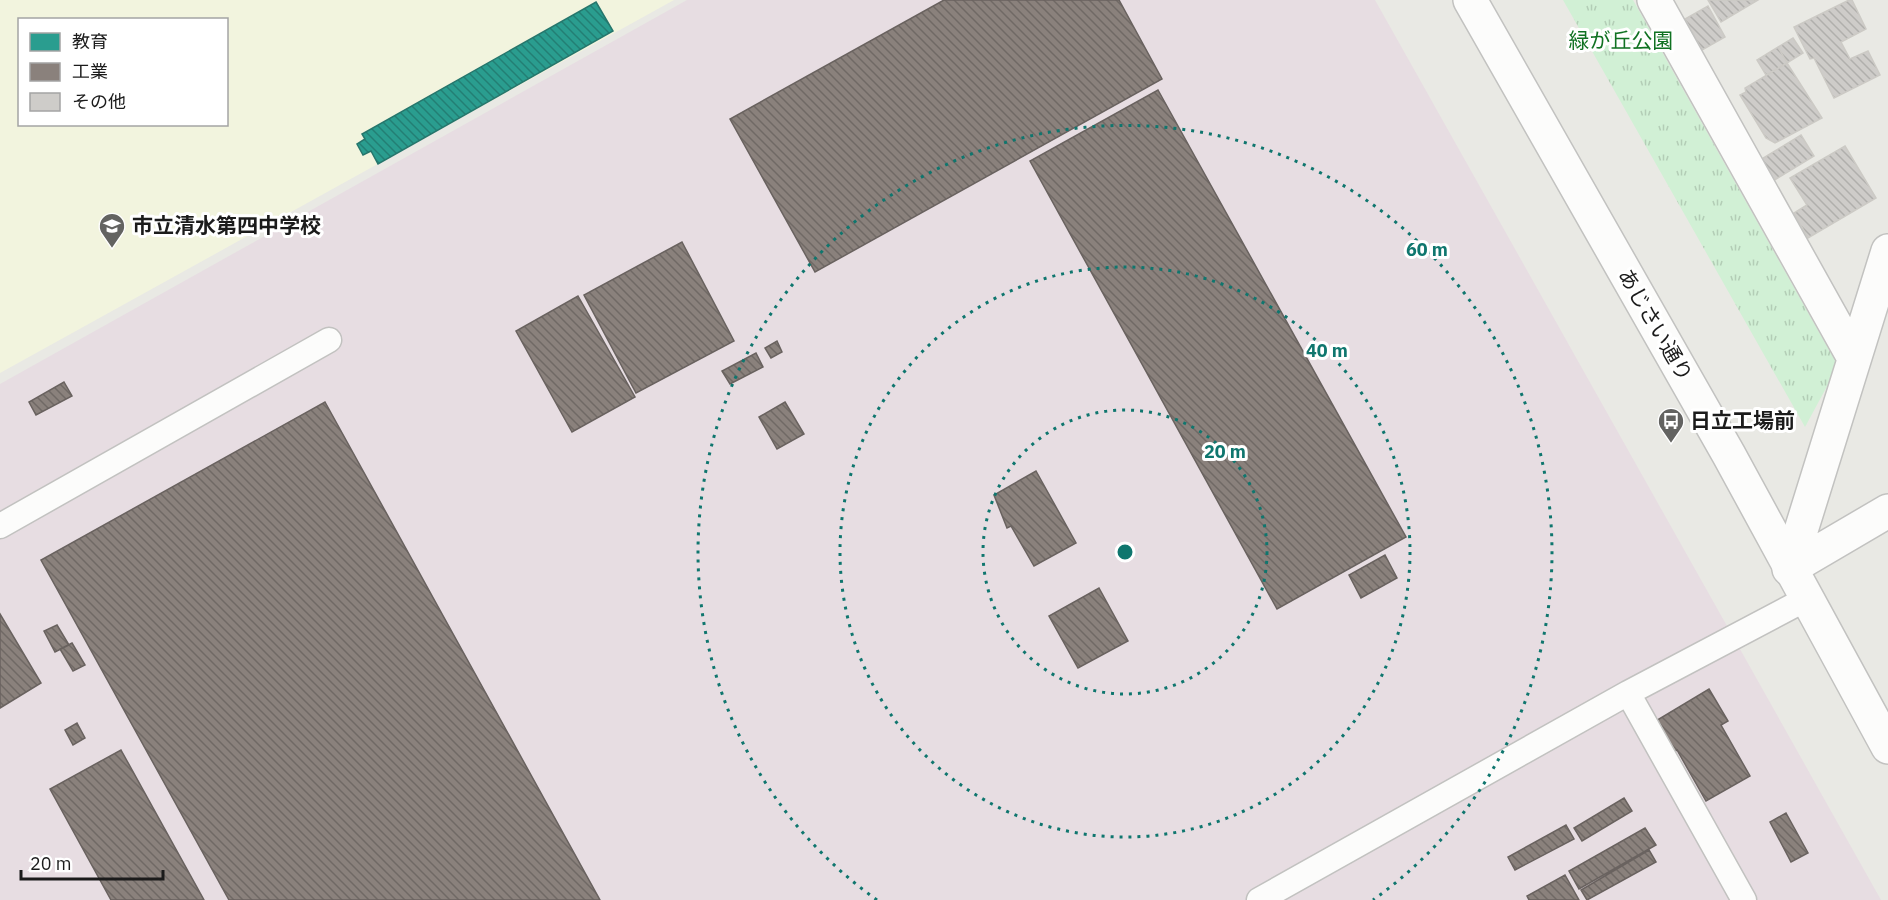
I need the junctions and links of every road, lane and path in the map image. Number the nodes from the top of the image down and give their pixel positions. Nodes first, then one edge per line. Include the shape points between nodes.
1 (1470, 0) edge
2 (1654, 0) edge
3 (1888, 251) edge
4 (329, 340) dead end
5 (1854, 358) junction
6 (1888, 511) edge
7 (0, 526) edge
8 (1790, 569) junction
9 (1806, 599) junction
10 (1628, 693) junction
11 (1888, 747) edge
12 (1259, 900) edge
13 (1744, 900) edge

1 - 8 street, あじさい通り
2 - 5 street
3 - 5 street
4 - 7 lane
5 - 8 street
6 - 8 street
8 - 9 street, あじさい通り
9 - 10 lane
9 - 11 street, あじさい通り
10 - 12 lane
10 - 13 lane

